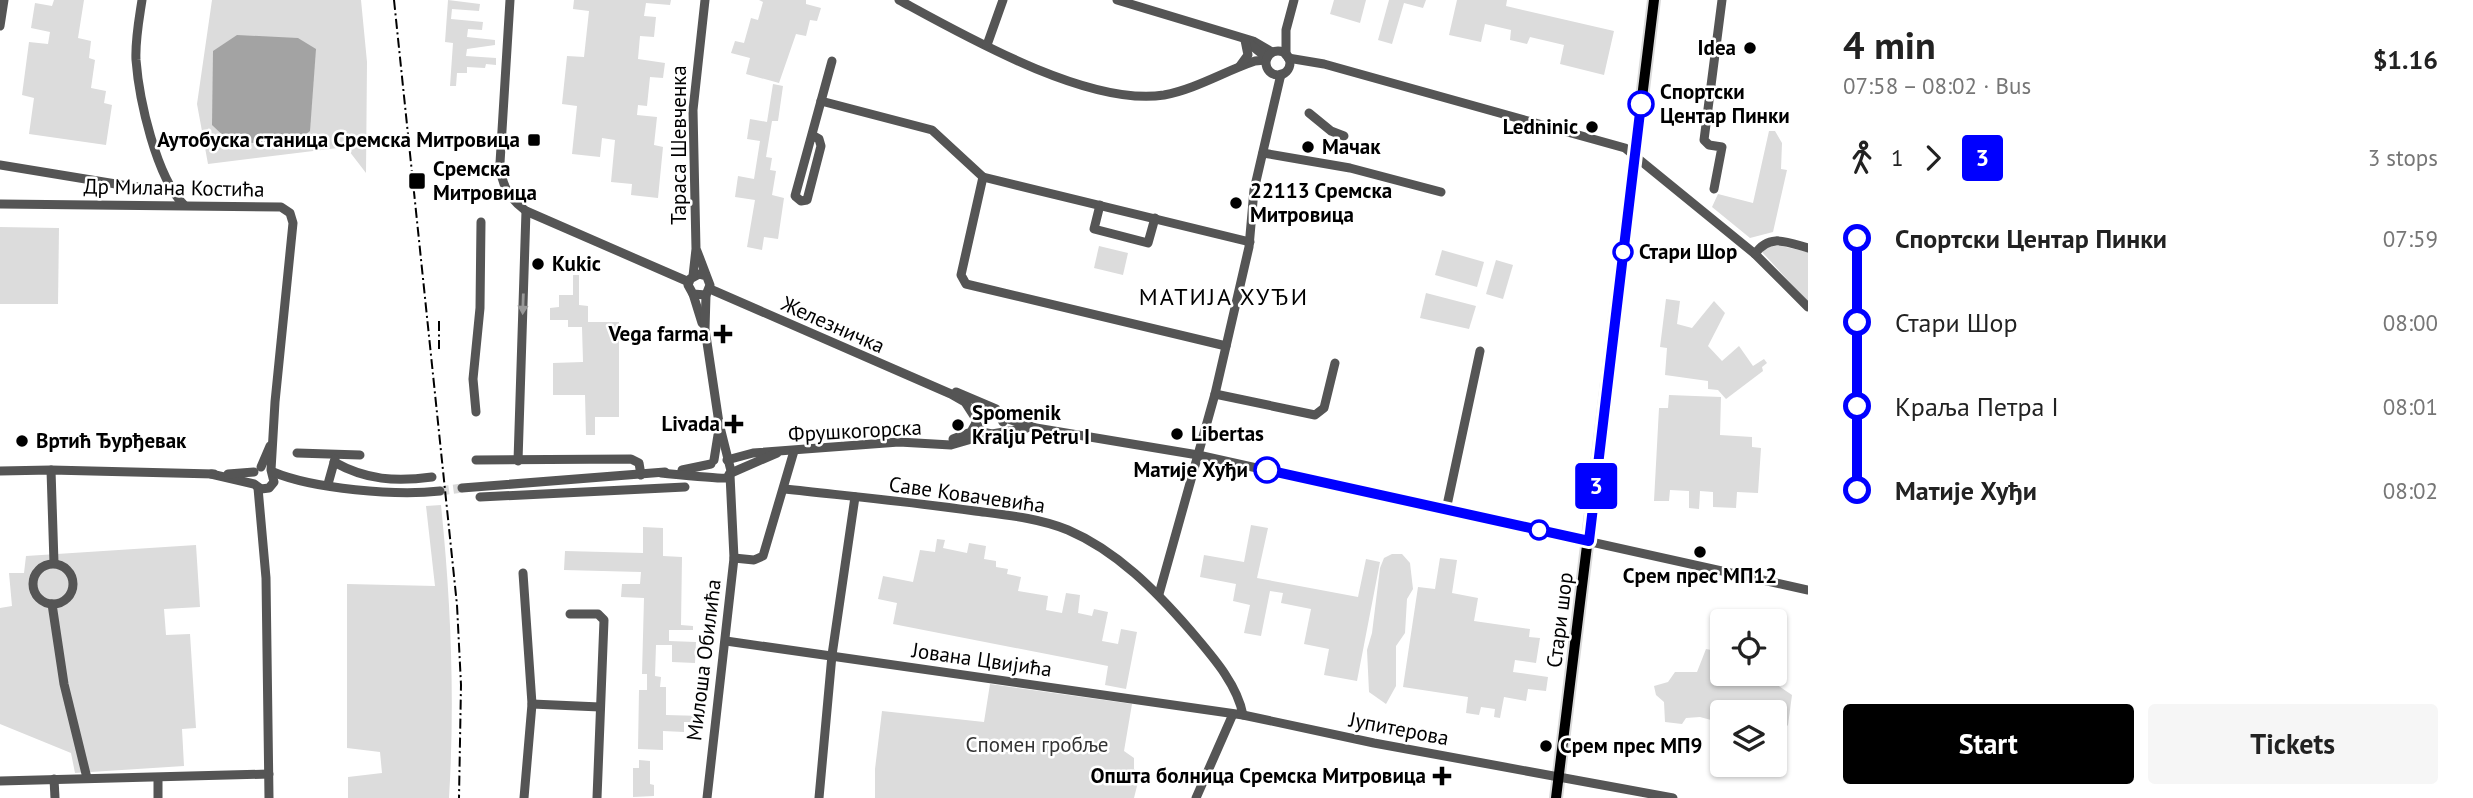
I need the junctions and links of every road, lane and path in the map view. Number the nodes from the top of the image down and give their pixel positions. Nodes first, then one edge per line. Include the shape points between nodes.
1 (4, 0) edge
2 (142, 0) edge
3 (510, 0) edge
4 (705, 0) edge
5 (899, 0) edge
6 (1003, 0) edge
7 (1117, 0) edge
8 (1294, 0) edge
9 (1654, 0) edge
10 (1723, 0) edge
11 (0, 26) edge
12 (1245, 40) junction
13 (987, 46) junction
14 (832, 61) dead end
15 (1276, 62) junction
16 (1239, 68) junction
17 (821, 101) junction
18 (1309, 113) dead end
19 (811, 135) junction
20 (1345, 136) dead end
21 (1263, 153) junction
22 (1634, 154) junction
23 (0, 165) edge
24 (983, 177) junction
25 (1714, 189) dead end
26 (172, 190) junction
27 (1441, 192) dead end
28 (0, 204) edge
29 (184, 205) junction
30 (1100, 205) junction
31 (526, 211) junction
32 (1155, 218) junction
33 (481, 222) dead end
34 (1250, 242) junction
35 (1808, 248) edge
36 (696, 249) junction
37 (1755, 254) junction
38 (706, 276) junction
39 (691, 279) junction
40 (708, 292) junction
41 (693, 294) junction
42 (1808, 307) edge
43 (705, 329) junction
44 (1226, 346) junction
45 (1480, 351) dead end
46 (1335, 363) dead end
47 (943, 391) junction
48 (1215, 394) junction
49 (988, 408) junction
50 (476, 412) dead end
51 (1002, 417) junction
52 (976, 421) junction
53 (719, 423) junction
54 (1036, 428) junction
55 (994, 432) junction
56 (934, 443) junction
57 (794, 451) junction
58 (297, 453) dead end
59 (777, 453) junction
60 (1198, 455) junction
61 (360, 456) dead end
62 (335, 459) junction
63 (727, 459) junction
64 (477, 460) dead end
65 (518, 461) junction
66 (712, 462) junction
67 (51, 470) junction
68 (265, 470) junction
69 (0, 471) edge
70 (661, 473) junction
71 (211, 474) junction
72 (730, 474) junction
73 (642, 475) junction
74 (432, 477) dead end
75 (714, 477) junction
76 (579, 478) junction
77 (299, 481) junction
78 (328, 484) junction
79 (263, 487) junction
80 (685, 487) dead end
81 (462, 488) tunnel mouth
82 (785, 489) junction
83 (440, 491) tunnel mouth
84 (580, 493) junction
85 (480, 497) dead end
86 (855, 497) junction
87 (1447, 510) junction
88 (733, 525) junction
89 (1589, 541) junction
90 (734, 558) junction
91 (54, 564) junction
92 (523, 573) dead end
93 (1808, 590) edge
94 (1159, 594) junction
95 (52, 604) junction
96 (570, 614) dead end
97 (726, 641) junction
98 (832, 655) junction
99 (532, 704) junction
100 (600, 707) junction
101 (1238, 714) junction
102 (269, 774) junction
103 (1559, 777) junction
104 (87, 778) junction
105 (54, 779) junction
106 (158, 779) junction
107 (0, 781) edge
108 (55, 798) edge
109 (158, 798) edge
110 (269, 798) edge
111 (523, 798) edge
112 (597, 798) edge
113 (707, 798) edge
114 (819, 798) edge
115 (1196, 798) edge
116 (1556, 798) edge
117 (1673, 798) edge

1 - 11 street
2 - 26 street via 137,39 139,80
3 - 31 street via 501,179 509,196
4 - 36 street, Тараса Шевченка via 693,110
5 - 13 street
6 - 13 street
7 - 12 street
8 - 15 street
9 - 22 main road, Стари шор
10 - 25 street via 1704,136 1706,143 1722,147
12 - 15 street
12 - 16 street via 1248,55
13 - 16 street via 1083,85 1122,95 1163,95
14 - 17 street
15 - 16 street
15 - 21 street via 1275,106
15 - 22 street via 1324,64 1606,142
17 - 19 street
17 - 24 street via 932,130
18 - 20 street
19 - 19 street via 795,196 802,201 807,200 821,146
21 - 27 street via 1350,168
21 - 34 street via 1254,190
22 - 37 street
22 - 89 main road, Стари шор
23 - 26 street
24 - 30 street
24 - 44 street via 962,281
26 - 29 street
28 - 29 street, Др Милана Костића
29 - 68 street, Др Милана Костића via 281,207 292,217 273,434
30 - 32 street
30 - 32 street via 1094,229 1148,243
31 - 39 street
31 -> 65 street
32 - 34 street
33 - 50 street via 473,379
34 - 44 street
35 - 37 street via 1769,240
36 - 38 street, Тараса Шевченка
36 - 39 street, Тараса Шевченка
37 - 42 street
38 - 39 street
38 - 40 street, Тараса Шевченка
39 - 41 street
40 - 41 street, Железничка
40 - 43 street, Тараса Шевченка
40 - 47 street, Железничка
41 - 43 street
43 - 53 street
44 - 48 street
45 - 87 street
46 - 48 street via 1324,408 1315,415
47 - 49 street, Железничка via 969,396
47 - 52 street, Железничка via 965,402
48 - 60 street
49 - 51 street
49 - 52 street
51 - 54 street
51 - 55 street
52 - 55 street via 982,432
52 - 56 street, Фрушкогорска via 964,436
53 - 63 street, Милоша Обилића
53 - 66 street, Милоша Обилића
54 - 55 street, Фрушкогорска
54 - 60 street
55 - 56 street, Фрушкогорска via 958,444
56 - 57 street, Фрушкогорска
57 - 59 street, Фрушкогорска
57 - 82 street
58 - 62 street
59 - 63 street, Фрушкогорска
59 - 72 street, Фрушкогорска
60 - 87 street
60 - 94 street
61 - 62 street
62 - 74 street via 364,477 407,481
62 - 78 street
63 - 66 street, Фрушкогорска
63 - 72 street, Милоша Обилића
64 - 65 street
65 - 73 street via 631,459 639,463
66 - 70 street
66 - 75 street, Милоша Обилића
67 - 69 street
67 - 71 street
67 - 91 street
68 - 71 street
68 - 77 street
68 - 79 street
68 - 79 street via 275,480
70 - 73 street
70 - 75 street
71 - 79 street
72 - 75 street, Фрушкогорска via 725,479
72 - 88 street, Милоша Обилића
73 - 76 street
75 - 88 street, Милоша Обилића via 725,494
76 - 81 street
76 - 84 street
77 - 78 street
77 - 79 street
78 - 83 street via 406,493
79 - 102 street
80 - 84 street
82 - 86 street, Саве Ковачевића
82 - 90 street via 763,556
84 - 85 street
86 - 94 street, Саве Ковачевића via 1042,522 1095,545
86 - 98 street
87 - 89 street
88 - 90 street, Милоша Обилића
89 - 93 street
89 - 103 main road, Стари шор
90 - 97 street, Милоша Обилића
91 - 95 street via 39,569 33,583 38,598
91 - 95 street via 68,570 74,585 67,599
92 - 99 street
94 - 101 street, Саве Ковачевића via 1230,682 1238,696
95 - 104 street via 64,684
96 - 100 street via 598,614 604,620
97 - 98 street, Јована Цвијића
97 - 113 street, Милоша Обилића
98 - 101 street, Јована Цвијића
98 - 114 street
99 - 100 street
99 - 111 street
100 - 112 street
101 - 103 street, Јупитерова
101 - 115 street
102 - 106 street
102 - 110 street
103 - 116 main road, Стари шор
103 - 117 street, Јупитерова
104 - 105 street
104 - 106 street
105 - 107 street
105 - 108 street
106 - 109 street

